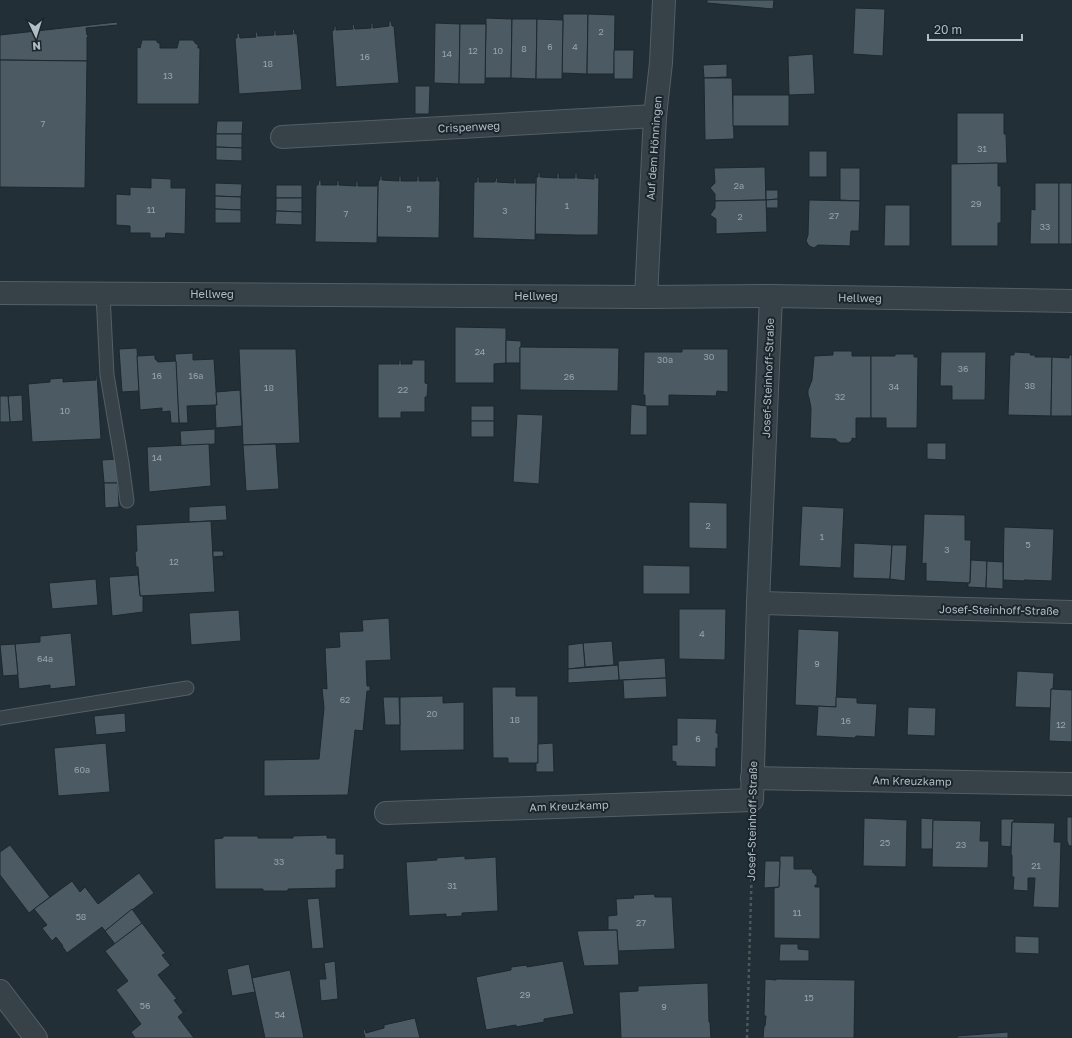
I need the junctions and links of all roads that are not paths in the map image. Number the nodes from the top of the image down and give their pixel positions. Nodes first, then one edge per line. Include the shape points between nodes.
1 (664, 0) edge
2 (655, 116) junction
3 (282, 137) dead end
4 (0, 293) edge
5 (103, 294) junction
6 (771, 296) junction
7 (646, 297) junction
8 (1072, 301) edge
9 (127, 501) dead end
10 (758, 603) junction
11 (1072, 612) edge
12 (187, 688) dead end
13 (0, 718) edge
14 (752, 778) junction
15 (1072, 784) edge
16 (752, 800) joint
17 (386, 813) dead end
18 (0, 991) edge
19 (36, 1038) edge

1 - 2 street, Auf dem Hönningen
2 - 3 street, Crispenweg
2 - 7 street, Auf dem Hönningen
4 - 5 street, Hellweg
5 - 7 street, Hellweg
5 - 9 lane via 107,375
6 - 7 street, Hellweg
6 - 8 street, Hellweg
6 - 10 street, Josef-Steinhoff-Straße
10 - 11 street, Josef-Steinhoff-Straße
10 - 14 street, Josef-Steinhoff-Straße
12 - 13 lane
14 - 15 street, Am Kreuzkamp
14 - 16 street, Josef-Steinhoff-Straße
16 - 17 street, Am Kreuzkamp
18 - 19 street

